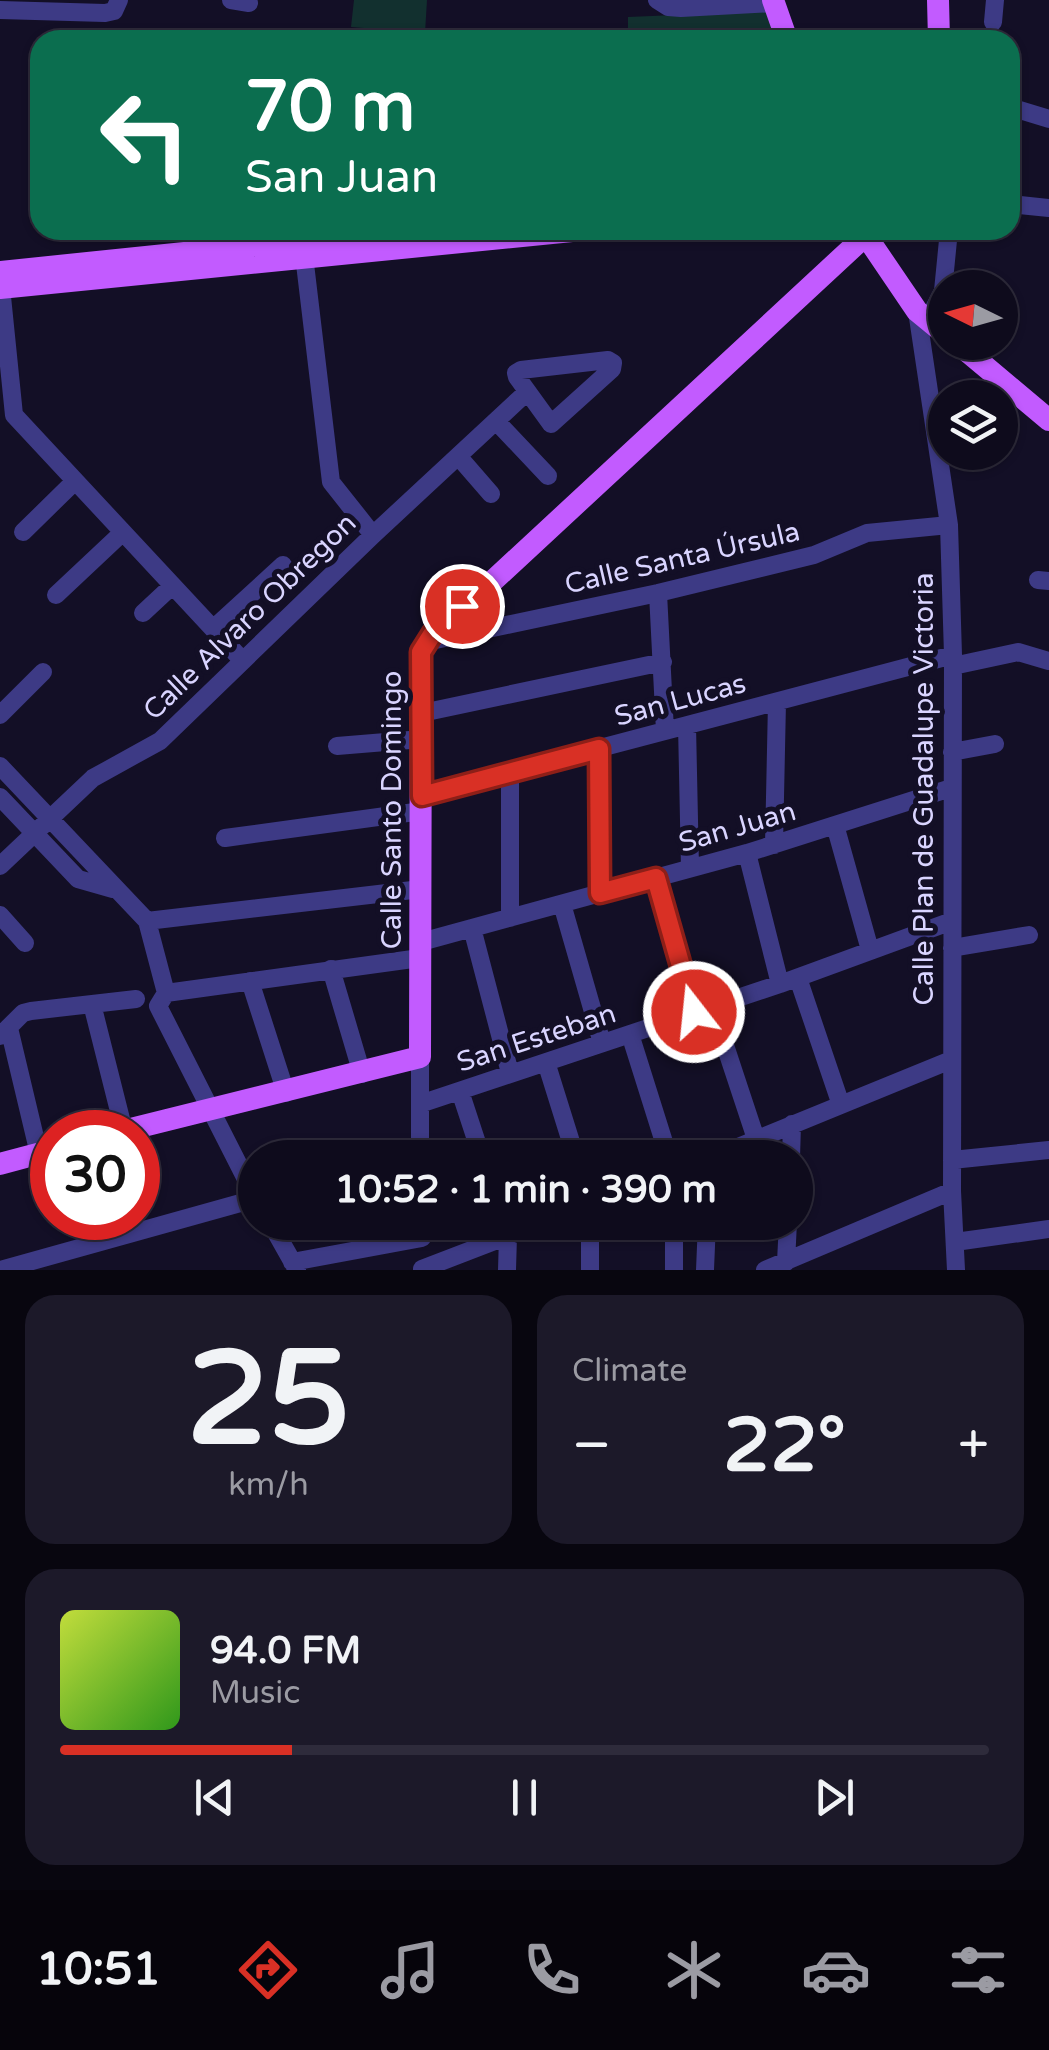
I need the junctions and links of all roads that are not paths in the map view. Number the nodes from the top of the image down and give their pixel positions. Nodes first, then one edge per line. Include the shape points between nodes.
1 (119, 0) edge
2 (657, 0) edge
3 (938, 0) edge
4 (994, 0) edge
5 (774, 2) edge
6 (0, 10) edge
7 (993, 22) dead end
8 (784, 30) edge
9 (940, 30) edge
10 (1020, 109) edge
11 (1049, 119) edge
12 (1020, 205) edge
13 (1049, 208) edge
14 (212, 240) edge
15 (352, 240) edge
16 (436, 240) edge
17 (856, 240) edge
18 (868, 240) edge
19 (947, 240) edge
20 (304, 249) junction
21 (945, 270) edge
22 (0, 272) edge
23 (0, 288) edge
24 (928, 319) edge
25 (934, 360) edge
26 (977, 360) edge
27 (527, 392) junction
28 (1049, 420) edge
29 (496, 421) junction
30 (458, 456) junction
31 (548, 476) dead end
32 (74, 482) junction
33 (491, 494) dead end
34 (949, 526) junction
35 (23, 532) dead end
36 (122, 533) junction
37 (373, 535) junction
38 (283, 564) dead end
39 (172, 586) junction
40 (658, 593) junction
41 (56, 595) dead end
42 (143, 614) dead end
43 (213, 630) junction
44 (426, 642) junction
45 (953, 660) junction
46 (242, 661) junction
47 (1049, 661) edge
48 (662, 662) junction
49 (43, 672) dead end
50 (777, 702) junction
51 (422, 713) junction
52 (0, 715) edge
53 (688, 726) junction
54 (665, 732) junction
55 (422, 739) junction
56 (995, 744) dead end
57 (337, 746) dead end
58 (599, 749) junction
59 (952, 752) junction
60 (0, 766) edge
61 (510, 772) junction
62 (951, 788) junction
63 (0, 797) edge
64 (422, 803) junction
65 (50, 820) junction
66 (835, 825) junction
67 (35, 834) junction
68 (225, 838) dead end
69 (774, 844) junction
70 (747, 852) junction
71 (0, 866) edge
72 (690, 868) junction
73 (656, 878) junction
74 (113, 888) junction
75 (421, 889) junction
76 (600, 893) junction
77 (562, 904) junction
78 (0, 915) edge
79 (510, 918) junction
80 (147, 921) junction
81 (952, 921) junction
82 (472, 928) junction
83 (1029, 935) dead end
84 (26, 942) dead end
85 (952, 948) junction
86 (421, 950) junction
87 (870, 950) junction
88 (331, 969) junction
89 (789, 981) junction
90 (250, 982) junction
91 (162, 997) junction
92 (136, 998) dead end
93 (92, 1004) junction
94 (712, 1006) junction
95 (694, 1012) junction
96 (4, 1032) edge
97 (630, 1034) junction
98 (602, 1043) junction
99 (420, 1057) junction
100 (951, 1060) junction
101 (546, 1062) junction
102 (510, 1073) junction
103 (362, 1074) junction
104 (460, 1091) junction
105 (286, 1092) junction
106 (420, 1104) junction
107 (841, 1104) junction
108 (31, 1110) edge
109 (116, 1110) edge
110 (210, 1110) junction
111 (160, 1122) edge
112 (792, 1124) junction
113 (756, 1139) joint
114 (417, 1140) edge
115 (476, 1140) edge
116 (570, 1140) edge
117 (662, 1140) edge
118 (791, 1140) edge
119 (1049, 1150) edge
120 (30, 1156) edge
121 (952, 1160) junction
122 (0, 1164) edge
123 (238, 1165) edge
124 (952, 1192) junction
125 (238, 1203) edge
126 (1049, 1230) edge
127 (280, 1240) edge
128 (387, 1240) edge
129 (422, 1240) edge
130 (483, 1240) edge
131 (506, 1240) edge
132 (590, 1240) edge
133 (674, 1240) edge
134 (706, 1240) edge
135 (787, 1240) edge
136 (954, 1242) junction
137 (786, 1262) junction
138 (295, 1266) edge
139 (422, 1269) edge
140 (2, 1270) edge
141 (507, 1270) edge
142 (590, 1270) edge
143 (674, 1270) edge
144 (705, 1270) edge
145 (765, 1270) edge
146 (956, 1270) edge

1 - 6 street via 105,13
2 - 5 street via 680,8
3 - 9 main road
4 - 7 street
5 - 8 main road
10 - 11 street
12 - 13 street
14 - 20 main road
14 - 22 main road
15 - 20 main road
16 - 20 main road
17 - 44 main road, Calle Santo Domingo
18 - 24 main road
19 - 21 street
20 - 23 main road
20 - 37 street via 331,482
22 - 23 street
23 - 32 street via 14,415
25 - 34 street, Calle Plan de Guadalupe Victoria
26 - 28 main road
27 - 27 street, Calle Alvaro Obregon via 550,424 612,363 521,370 517,377
27 - 29 street, Calle Alvaro Obregon
29 - 30 street, Calle Alvaro Obregon
29 - 31 street
30 - 33 street
30 - 37 street, Calle Alvaro Obregon
32 - 35 street
32 - 36 street
34 - 40 street, Calle Santa Úrsula via 867,533 814,555
34 - 45 street, Calle Plan de Guadalupe Victoria
36 - 39 street
36 - 41 street
37 - 46 street, Calle Alvaro Obregon
38 - 43 street
39 - 42 street
39 - 43 street
40 - 44 street, Calle Santa Úrsula
40 - 48 street
43 - 46 street
44 - 51 main road, Calle Santo Domingo
45 - 47 street, San Lucas via 1018,652
45 - 50 street, San Lucas
45 - 59 street, Calle Plan de Guadalupe Victoria
46 - 65 street, Calle Alvaro Obregon via 160,741 93,778
48 - 51 street
48 - 54 street
49 - 52 street
50 - 53 street, San Lucas
50 - 69 street
51 - 55 main road, Calle Santo Domingo
53 - 54 street, San Lucas
53 - 72 street
54 - 58 street, San Lucas
55 - 57 street
55 - 64 main road, Calle Santo Domingo
56 - 59 street
58 - 61 street, San Lucas
58 - 76 street
59 - 62 street, Calle Plan de Guadalupe Victoria
60 - 65 street
61 - 64 street, San Lucas
61 - 79 street
62 - 66 street, San Juan
62 - 81 street, Calle Plan de Guadalupe Victoria
63 - 67 street
64 - 68 street, San Lucas
64 - 75 main road, Calle Santo Domingo
65 - 67 street, Calle Alvaro Obregon
65 - 74 street
66 - 69 street, San Juan
66 - 87 street
67 - 71 street, Calle Alvaro Obregon
67 - 74 street via 78,880
69 - 70 street, San Juan
70 - 72 street, San Juan
70 - 89 street
72 - 73 street, San Juan
73 - 76 street, San Juan
73 - 95 street
74 - 80 street
75 - 80 street
75 - 86 main road, Calle Santo Domingo
76 - 77 street, San Juan
77 - 79 street, San Juan
77 - 98 street
78 - 84 street
79 - 82 street, San Juan
80 - 91 street
81 - 85 street, Calle Plan de Guadalupe Victoria
81 - 87 street, San Esteban
82 - 86 street, San Juan
82 - 102 street
83 - 85 street
85 - 100 street, Calle Plan de Guadalupe Victoria
86 - 88 street, San Juan
86 - 99 main road, Calle Santo Domingo
87 - 89 street, San Esteban
88 - 90 street, San Juan
88 - 103 street
89 - 94 street, San Esteban
89 - 107 street
90 - 91 street, San Juan
90 - 105 street
91 - 110 street
92 - 93 street
93 - 96 street via 23,1013
93 - 109 street
94 - 95 street, San Esteban
94 - 113 street
95 - 97 street, San Esteban
96 - 108 street
97 - 98 street, San Esteban
97 - 117 street
98 - 101 street, San Esteban
99 - 103 main road
99 - 106 street, Calle Santo Domingo
100 - 107 street
100 - 121 street, Calle Plan de Guadalupe Victoria
101 - 102 street, San Esteban
101 - 116 street
102 - 104 street, San Esteban
103 - 105 main road
104 - 106 street, San Esteban
104 - 115 street
105 - 110 main road
106 - 114 street, Calle Santo Domingo
107 - 112 street
110 - 111 main road
110 - 123 street
112 - 113 street
112 - 118 street
119 - 121 street
120 - 122 main road
121 - 124 street, Calle Plan de Guadalupe Victoria
124 - 136 street, Calle Plan de Guadalupe Victoria
124 - 137 street
125 - 140 street
126 - 136 street
127 - 138 street
128 - 138 street
129 - 139 street
130 - 139 street
131 - 141 street
132 - 142 street
133 - 143 street
134 - 144 street
135 - 137 street
136 - 146 street, Calle Plan de Guadalupe Victoria
137 - 145 street

